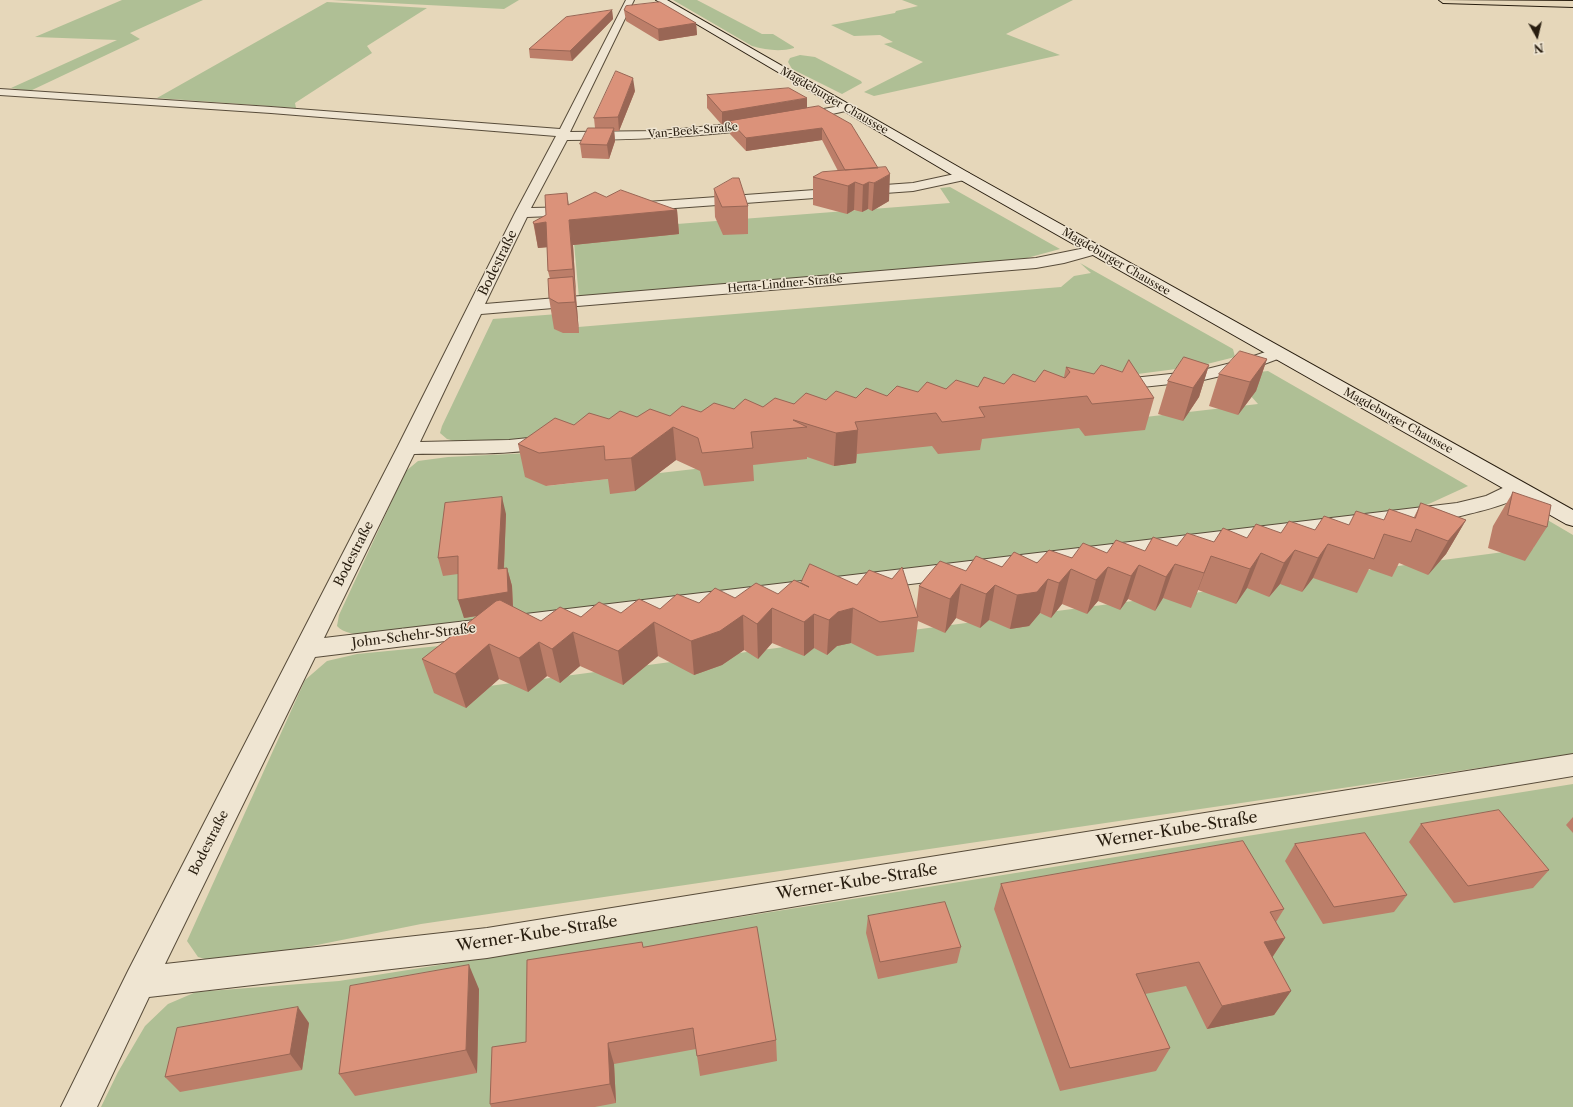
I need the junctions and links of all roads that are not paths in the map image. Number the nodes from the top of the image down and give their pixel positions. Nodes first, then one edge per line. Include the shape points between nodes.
1 (630, 0) edge
2 (660, 0) edge
3 (1443, 0) edge
4 (1573, 4) edge
5 (0, 92) edge
6 (846, 108) junction
7 (790, 119) edge
8 (772, 123) edge
9 (563, 134) junction
10 (964, 176) junction
11 (621, 208) edge
12 (590, 210) edge
13 (522, 213) junction
14 (1095, 250) junction
15 (474, 310) junction
16 (1277, 353) junction
17 (1096, 387) edge
18 (564, 440) edge
19 (408, 448) junction
20 (1518, 489) junction
21 (1573, 519) edge
22 (306, 649) junction
23 (1573, 765) edge
24 (139, 982) junction
25 (79, 1107) edge

1 - 9 street, Bodestraße
2 - 6 street, Magdeburger Chaussee
3 - 4 main road
5 - 9 street, Van-Beek-Straße via 272,110
6 - 7 street
6 - 10 street, Magdeburger Chaussee
8 - 9 street, Van-Beek-Straße via 693,133 624,136
9 - 13 street, Bodestraße
10 - 11 street via 913,187
10 - 14 street, Magdeburger Chaussee
12 - 13 street
13 - 15 street, Bodestraße
14 - 15 street, Herta-Lindner-Straße via 1036,263
14 - 16 street, Magdeburger Chaussee
15 - 19 street, Bodestraße
16 - 17 street via 1245,365 1199,376
16 - 20 street, Magdeburger Chaussee
18 - 19 street via 509,446
19 - 22 street, Bodestraße
20 - 21 street, Magdeburger Chaussee
20 - 22 street, John-Schehr-Straße via 1493,502 1457,510
22 - 24 street, Bodestraße
23 - 24 street, Werner-Kube-Straße via 487,943
24 - 25 street, Bodestraße

